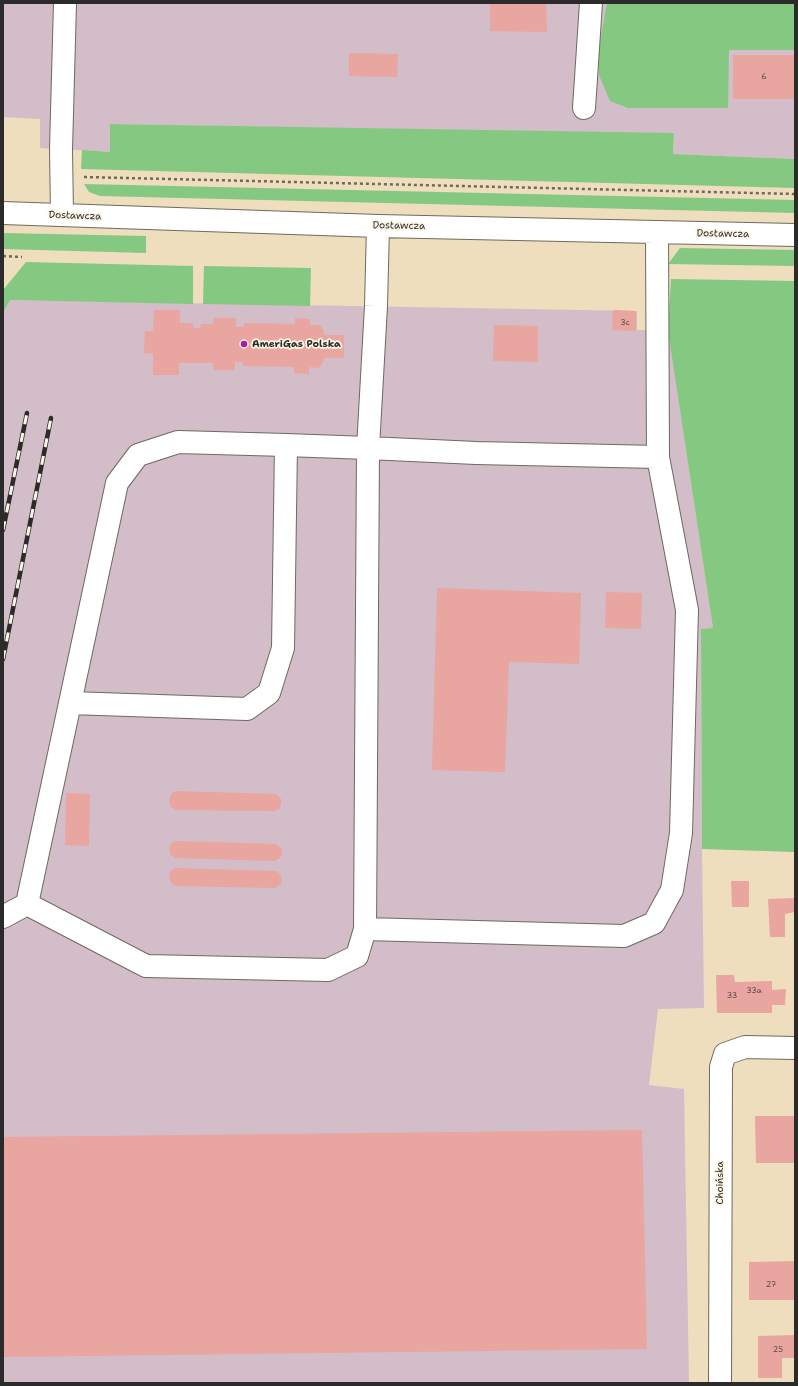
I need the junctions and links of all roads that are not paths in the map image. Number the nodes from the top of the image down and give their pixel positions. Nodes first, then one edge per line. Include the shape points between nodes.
1 (65, 3) edge
2 (591, 3) edge
3 (584, 108) dead end
4 (3, 213) edge
5 (62, 215) junction
6 (378, 226) junction
7 (656, 232) junction
8 (795, 235) edge
9 (286, 445) junction
10 (368, 448) junction
11 (658, 457) junction
12 (70, 703) junction
13 (27, 904) junction
14 (3, 917) edge
15 (365, 929) junction
16 (795, 1048) edge
17 (720, 1383) edge

1 - 5 street via 60,149
2 - 3 street
4 - 5 street, Dostawcza
5 - 6 street, Dostawcza
6 - 7 street, Dostawcza
6 - 10 street
7 - 8 street, Dostawcza
7 - 11 street
9 - 10 street
9 - 12 street via 178,442 138,455 117,483
9 - 12 street via 283,648 269,693 248,709
10 - 11 street
10 - 15 street
11 - 15 street via 687,610 681,833 672,890 654,923 624,936
12 - 13 street
13 - 14 street
13 - 15 street via 146,966 328,970 357,956
16 - 17 street, Choińska via 745,1047 725,1054 720,1067

